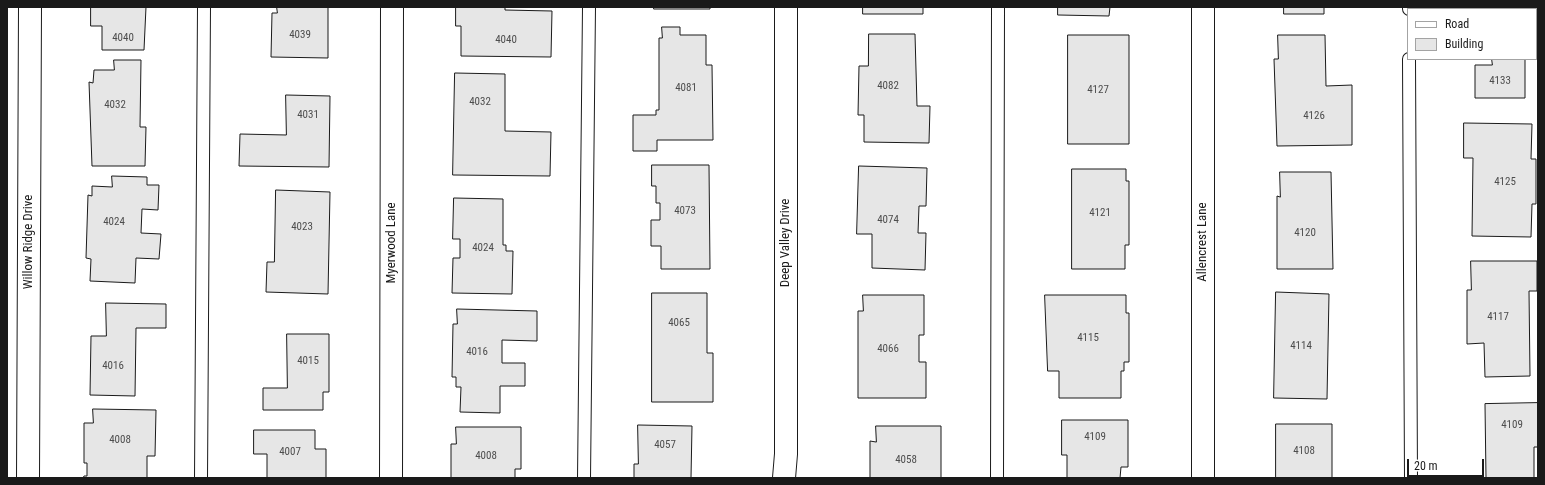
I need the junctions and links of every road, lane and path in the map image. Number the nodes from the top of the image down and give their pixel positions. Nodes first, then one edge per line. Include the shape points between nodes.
1 (30, 7) edge
2 (204, 7) edge
3 (392, 7) edge
4 (589, 7) edge
5 (786, 7) edge
6 (998, 7) edge
7 (1203, 7) edge
8 (1409, 60) edge
9 (28, 478) edge
10 (201, 478) edge
11 (391, 478) edge
12 (584, 478) edge
13 (784, 478) edge
14 (997, 478) edge
15 (1203, 478) edge
16 (1410, 478) edge

1 - 9 street, Willow Ridge Drive
2 - 10 lane
3 - 11 street, Myerwood Lane
4 - 12 lane
5 - 13 street, Deep Valley Drive
6 - 14 lane
7 - 15 street, Allencrest Lane
8 - 16 lane

